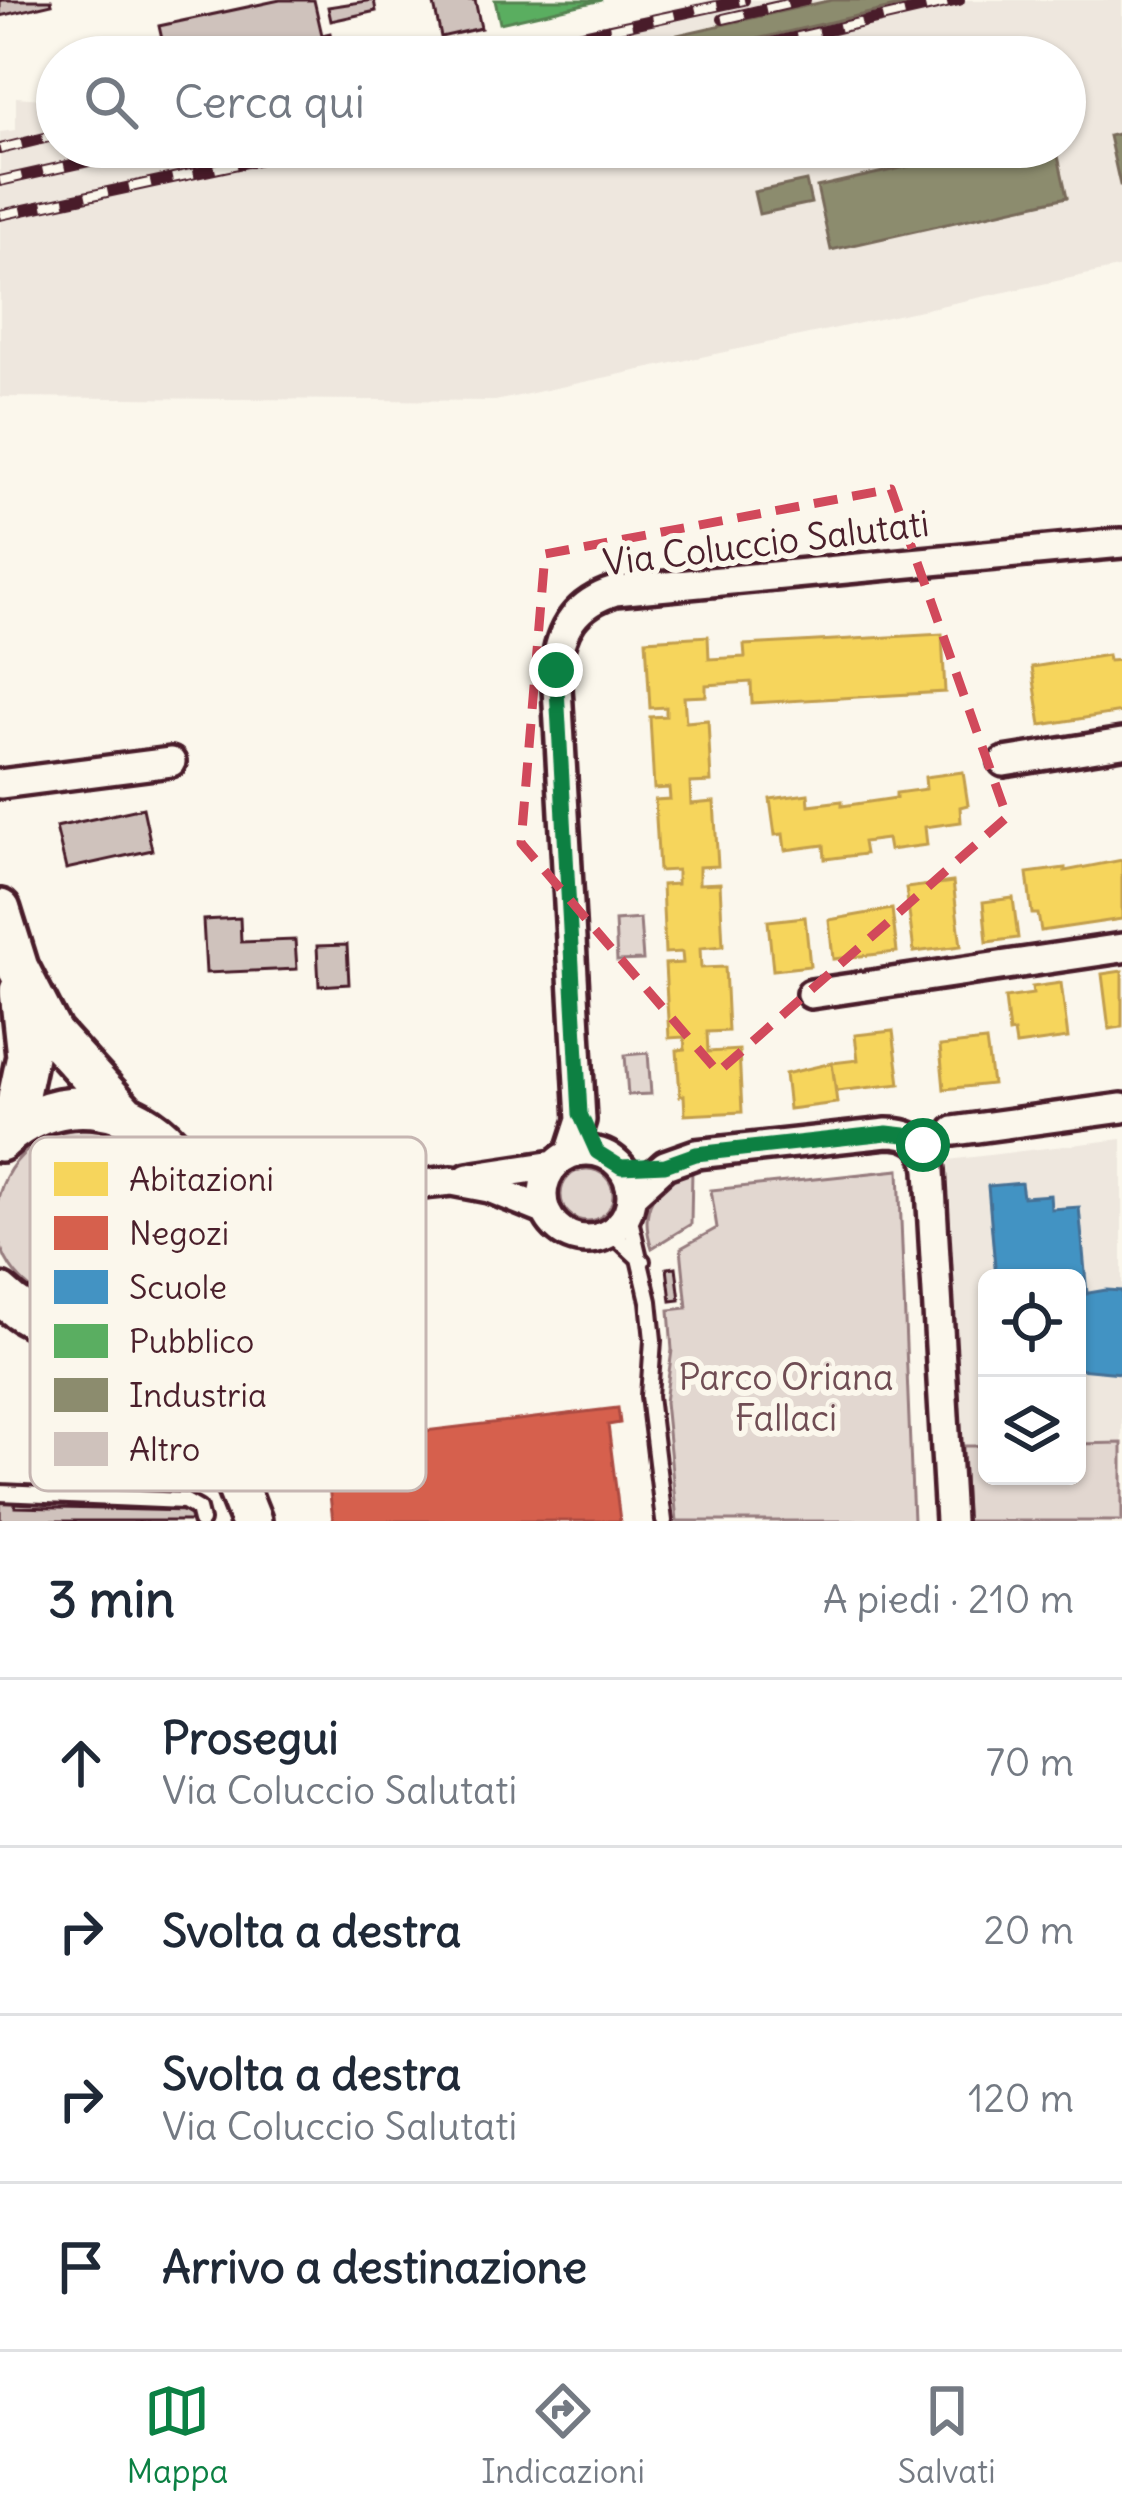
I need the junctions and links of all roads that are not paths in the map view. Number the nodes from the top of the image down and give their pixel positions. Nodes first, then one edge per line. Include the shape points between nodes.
1 (1122, 543) edge
2 (1122, 743) edge
3 (171, 762) dead end
4 (1004, 762) dead end
5 (0, 784) edge
6 (0, 910) edge
7 (1122, 948) edge
8 (18, 968) junction
9 (811, 994) dead end
10 (1122, 1108) edge
11 (124, 1112) junction
12 (954, 1131) dead end
13 (5, 1136) edge
14 (161, 1137) edge
15 (586, 1160) junction
16 (665, 1165) junction
17 (452, 1181) junction
18 (426, 1183) edge
19 (546, 1210) junction
20 (623, 1213) junction
21 (642, 1261) junction
22 (3, 1298) edge
23 (30, 1314) edge
24 (239, 1491) edge
25 (0, 1493) edge
26 (201, 1521) edge
27 (251, 1521) edge
28 (664, 1521) edge
29 (950, 1521) edge

1 - 15 street, Via Coluccio Salutati via 615,591 579,608 556,670
2 - 4 street
3 - 5 street
6 - 8 street
7 - 9 street
8 - 11 street via 52,1034
8 - 13 street via 27,1056
10 - 12 street
11 - 13 street via 64,1106
11 - 14 street
15 - 16 street
15 - 17 street
15 - 19 street via 544,1186
15 - 20 street
16 - 20 street
16 - 29 street via 696,1154 887,1133 923,1145
17 - 18 street
17 - 19 street
19 - 20 street via 571,1236 593,1239
20 - 21 lane
20 - 21 lane
21 - 28 lane
22 - 23 street
24 - 27 street
25 - 26 lane via 184,1501

